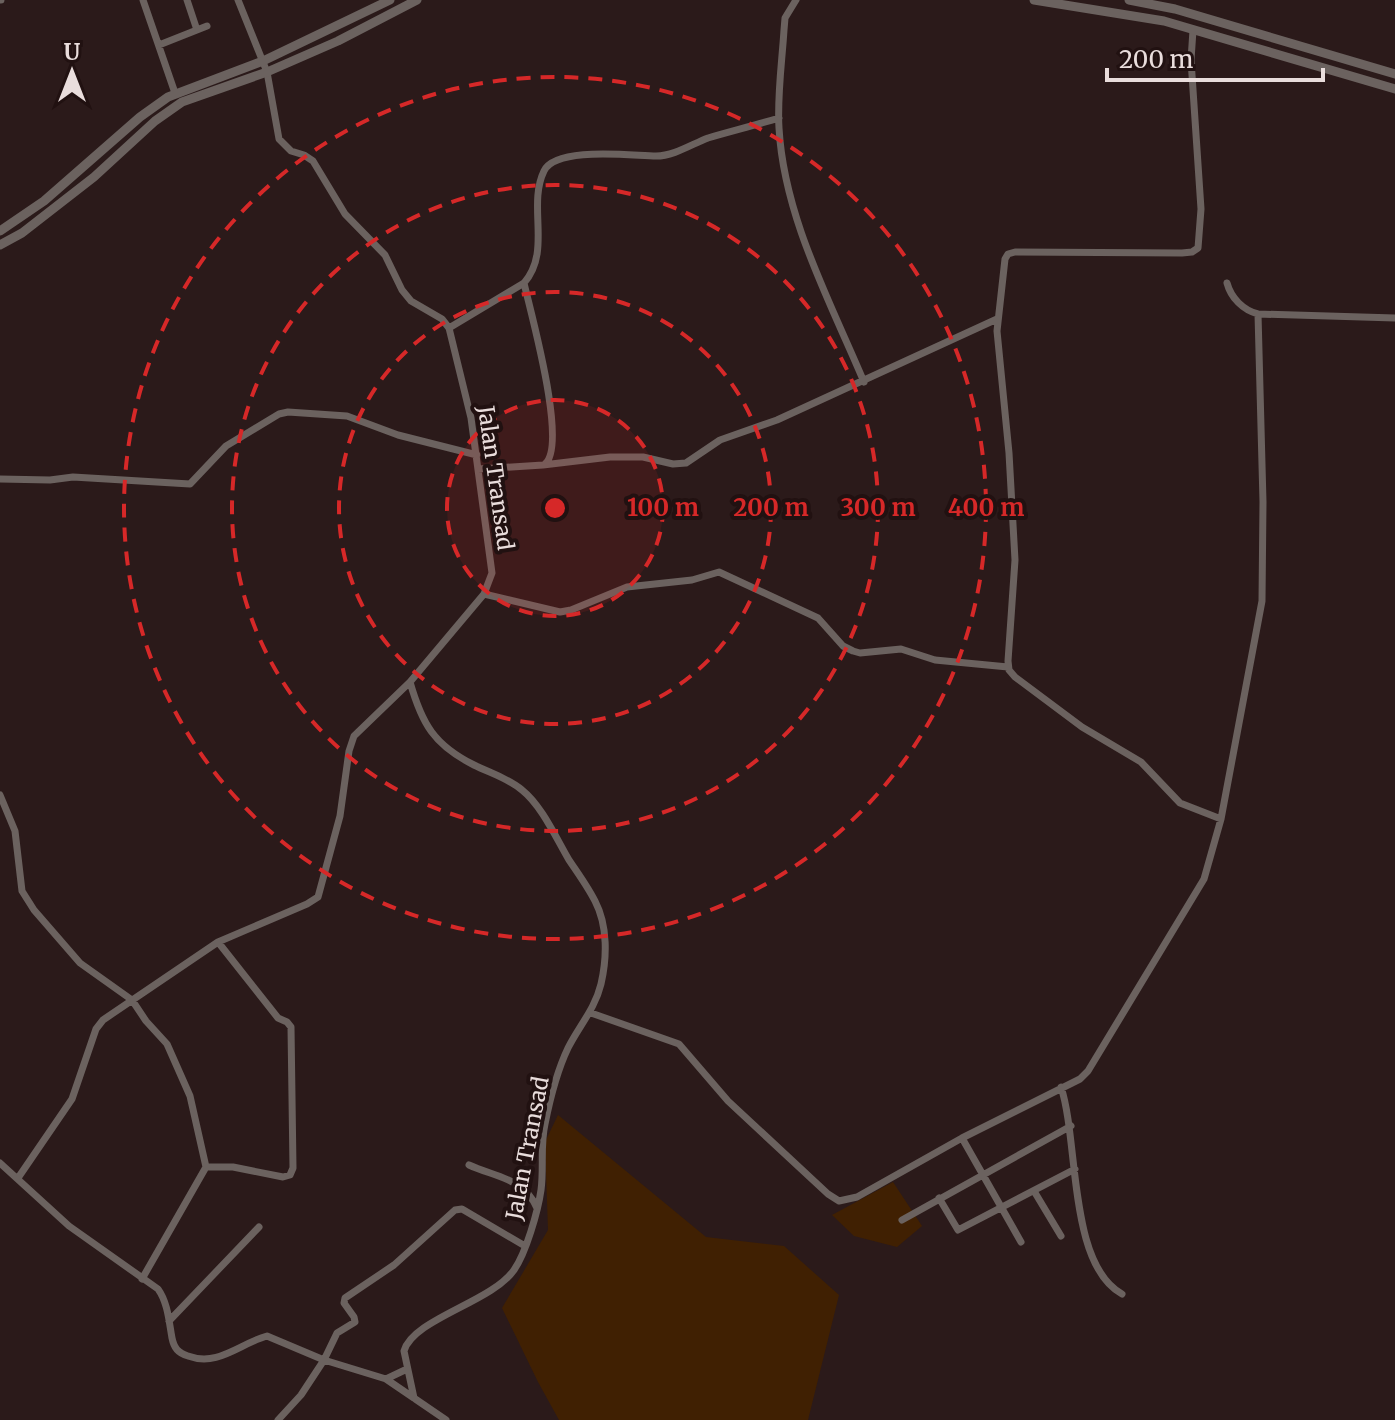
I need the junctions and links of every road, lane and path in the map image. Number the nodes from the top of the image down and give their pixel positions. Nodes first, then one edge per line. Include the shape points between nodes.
1 (143, 0) edge
2 (187, 0) edge
3 (238, 0) edge
4 (390, 0) edge
5 (417, 0) edge
6 (796, 0) edge
7 (1034, 0) edge
8 (1129, 0) edge
9 (207, 26) dead end
10 (197, 30) junction
11 (1193, 30) junction
12 (159, 45) junction
13 (263, 61) junction
14 (267, 72) junction
15 (1395, 74) edge
16 (1395, 89) edge
17 (175, 93) junction
18 (779, 118) junction
19 (44, 201) junction
20 (50, 210) junction
21 (0, 231) edge
22 (0, 245) edge
23 (524, 283) junction
24 (1227, 283) dead end
25 (1258, 314) junction
26 (1395, 318) edge
27 (997, 319) junction
28 (449, 328) junction
29 (864, 382) junction
30 (477, 455) junction
31 (543, 465) junction
32 (478, 469) junction
33 (0, 479) edge
34 (484, 594) junction
35 (1008, 667) junction
36 (410, 682) junction
37 (0, 795) edge
38 (1221, 819) junction
39 (218, 942) junction
40 (132, 1000) junction
41 (591, 1013) junction
42 (1061, 1087) junction
43 (1071, 1126) junction
44 (962, 1138) junction
45 (0, 1163) edge
46 (469, 1165) dead end
47 (206, 1167) junction
48 (1075, 1169) junction
49 (981, 1174) junction
50 (18, 1178) junction
51 (1034, 1191) junction
52 (939, 1198) junction
53 (537, 1208) junction
54 (1000, 1209) junction
55 (902, 1220) dead end
56 (259, 1227) dead end
57 (1061, 1236) dead end
58 (1021, 1242) dead end
59 (525, 1246) junction
60 (142, 1279) junction
61 (1122, 1294) dead end
62 (169, 1321) junction
63 (324, 1360) junction
64 (407, 1369) junction
65 (386, 1379) junction
66 (414, 1398) junction
67 (278, 1420) edge
68 (446, 1420) edge

1 - 12 street
2 - 10 street
3 - 13 street
4 - 13 street
5 - 14 street
6 - 18 street via 785,18
7 - 11 street via 1151,18
8 - 15 street
9 - 10 street
10 - 12 street
11 - 16 street
11 - 27 street via 1198,248 1182,253 1008,254
12 - 17 street
13 - 14 street
13 - 17 street
14 - 20 street via 182,102
14 - 28 street via 283,145 313,161 345,214 385,255 402,290
17 - 19 street
18 - 23 street via 662,156 613,153 550,163 539,194 537,262
18 - 29 street via 794,209
19 - 20 street
19 - 21 street
20 - 22 street
23 - 28 street
23 - 31 street via 553,420 553,452
24 - 25 street via 1240,305
25 - 26 street
25 - 38 street via 1262,601
27 - 29 street
27 - 35 street via 1015,560
28 - 30 street, Jalan Transad
29 - 31 street via 720,440 686,463 621,457
30 - 32 street, Jalan Transad
30 - 33 street via 347,416 288,412 230,443 190,484
31 - 32 street
32 - 34 street, Jalan Transad via 492,573
34 - 35 street via 560,612 627,587 723,572 818,618 853,651 901,649 935,660
34 - 36 street
35 - 38 street via 1082,727 1141,762 1180,803
36 - 39 street via 354,736 318,897
36 - 41 street, Jalan Transad via 429,732 471,764 524,791 595,901 606,956
37 - 40 street via 15,831 22,891 34,910 80,963
38 - 42 street via 1199,889 1088,1071
39 - 40 street
39 - 47 street via 291,1027 293,1168 283,1177
40 - 47 street via 178,1065
40 - 50 street via 98,1024 72,1099
41 - 44 street via 679,1044 728,1101 839,1201 857,1197
41 - 53 street, Jalan Transad via 558,1073 543,1135
42 - 43 street
42 - 44 street
43 - 48 street
43 - 49 street
44 - 49 street
45 - 50 street
46 - 53 street via 526,1189
47 - 60 street
48 - 51 street
48 - 61 street via 1093,1264
49 - 52 street
49 - 54 street
50 - 60 street via 69,1226
51 - 54 street
51 - 57 street
52 - 54 street via 957,1230
52 - 55 street
53 - 59 street, Jalan Transad
54 - 58 street
56 - 62 street
59 - 63 street via 462,1209 455,1210 394,1265 345,1298 355,1322 337,1333
59 - 64 street, Jalan Transad via 507,1278 413,1336 404,1351
60 - 62 street via 161,1293
62 - 63 street via 173,1346 189,1357 219,1358 267,1336
63 - 65 street
63 - 67 street
64 - 65 street
64 - 66 street, Jalan Transad
65 - 66 street
66 - 68 street

